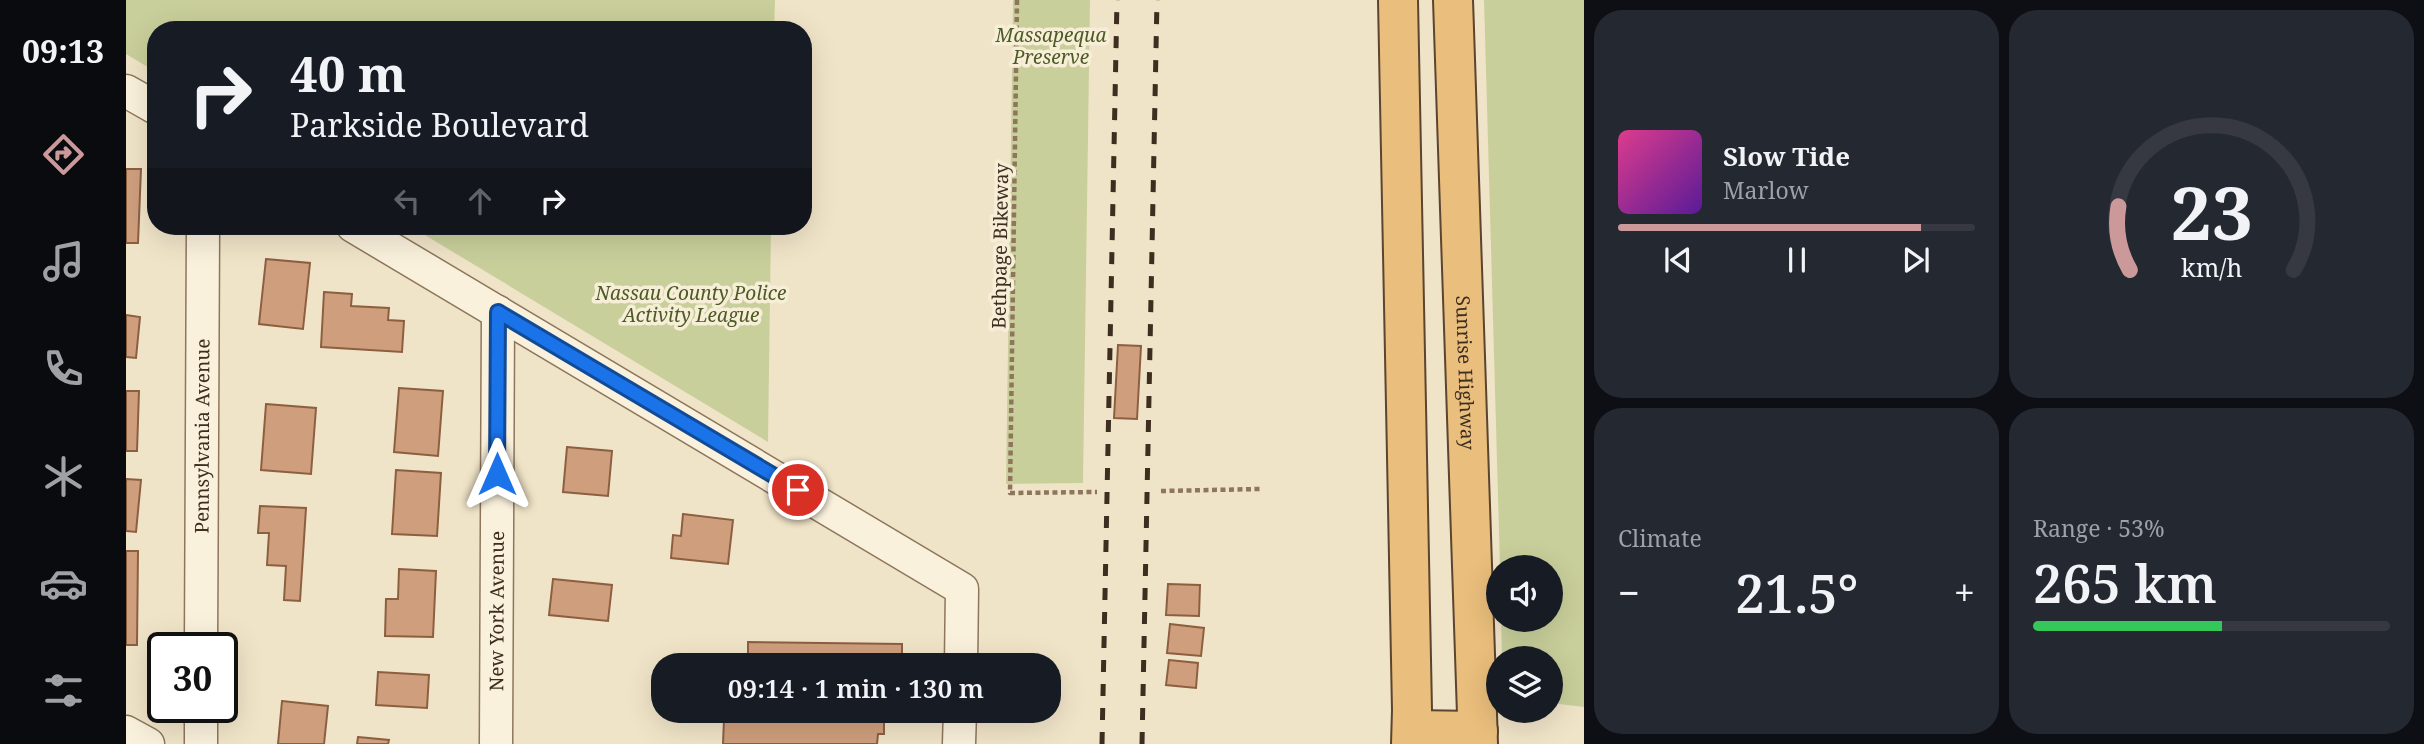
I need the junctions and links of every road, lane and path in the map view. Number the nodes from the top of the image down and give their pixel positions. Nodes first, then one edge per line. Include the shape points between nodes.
1 (1017, 0) edge
2 (1398, 0) edge
3 (1453, 0) edge
4 (126, 91) edge
5 (147, 103) edge
6 (203, 235) edge
7 (369, 235) edge
8 (498, 312) junction
9 (1260, 489) dead end
10 (1161, 491) dead end
11 (1097, 492) dead end
12 (201, 632) edge
13 (961, 653) edge
14 (201, 723) edge
15 (960, 723) edge
16 (126, 732) edge
17 (1411, 737) edge
18 (1478, 737) edge
19 (148, 744) edge
20 (201, 744) edge
21 (496, 744) edge
22 (959, 744) edge

1 - 11 path, Bethpage Bikeway via 1010,493
2 - 17 highway
3 - 18 highway, Sunrise Highway
4 - 5 street
6 - 12 street, Pennsylvania Avenue
7 - 8 street
8 - 13 street via 962,589
8 - 21 street, New York Avenue
9 - 10 path
14 - 20 street
15 - 22 street
16 - 19 street
17 - 18 highway

